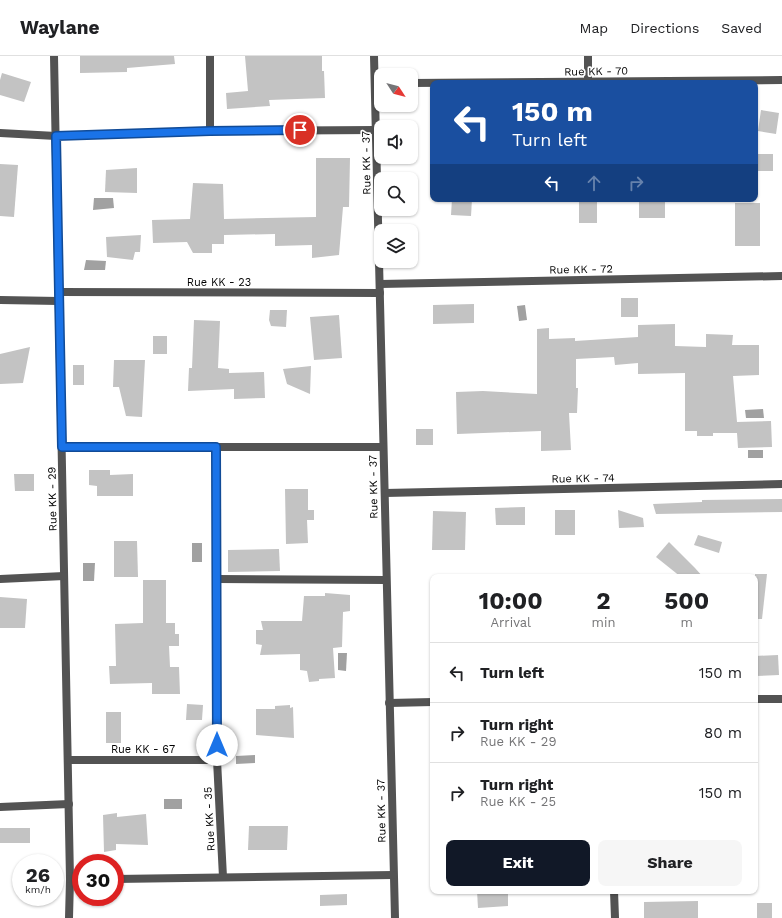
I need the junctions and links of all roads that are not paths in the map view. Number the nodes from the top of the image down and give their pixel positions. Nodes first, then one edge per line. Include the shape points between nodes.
1 (54, 56) edge
2 (210, 56) edge
3 (374, 56) edge
4 (588, 56) edge
5 (376, 68) edge
6 (588, 80) edge
7 (758, 80) edge
8 (782, 80) edge
9 (418, 83) edge
10 (430, 83) edge
11 (374, 130) edge
12 (210, 131) junction
13 (0, 133) edge
14 (56, 136) junction
15 (377, 164) edge
16 (782, 276) edge
17 (380, 284) junction
18 (59, 292) junction
19 (380, 294) junction
20 (0, 300) edge
21 (59, 301) junction
22 (62, 447) junction
23 (216, 447) junction
24 (383, 447) junction
25 (782, 484) edge
26 (384, 494) junction
27 (64, 576) junction
28 (0, 579) edge
29 (217, 579) junction
30 (386, 580) junction
31 (758, 699) edge
32 (782, 699) edge
33 (430, 702) edge
34 (389, 703) junction
35 (68, 760) junction
36 (217, 760) junction
37 (69, 804) junction
38 (0, 807) edge
39 (394, 875) junction
40 (224, 878) junction
41 (70, 879) joint
42 (124, 879) edge
43 (614, 894) edge
44 (69, 918) edge
45 (394, 918) edge
46 (615, 918) edge

1 - 14 street, Rue KK - 29
2 - 12 street
3 - 5 street, Rue KK - 37
4 - 6 street
7 - 8 street, Rue KK - 70
9 - 10 street, Rue KK - 70
11 - 12 street
12 - 14 street
13 - 14 street
14 - 18 street, Rue KK - 29
15 - 17 street, Rue KK - 37
16 - 17 street, Rue KK - 72
17 - 19 street, Rue KK - 37
18 - 19 street, Rue KK - 23
18 - 21 street, Rue KK - 29
19 - 24 street, Rue KK - 37
20 - 21 street
21 - 22 street, Rue KK - 29
22 - 23 street
22 - 27 street, Rue KK - 29
23 - 24 street
23 - 29 street, Rue KK - 35
24 - 26 street, Rue KK - 37
25 - 26 street, Rue KK - 74
26 - 30 street, Rue KK - 37
27 - 28 street
27 - 35 street, Rue KK - 29
29 - 30 street
29 - 36 street, Rue KK - 35
30 - 34 street, Rue KK - 37
31 - 32 street
33 - 34 street
34 - 39 street, Rue KK - 37
35 - 36 street, Rue KK - 67
35 - 37 street, Rue KK - 29
36 - 40 street, Rue KK - 35
37 - 38 street
37 - 41 street, Rue KK - 29
39 - 40 street
39 - 45 street, Rue KK - 37
40 - 42 street
41 - 44 street, Rue KK - 29
43 - 46 street

